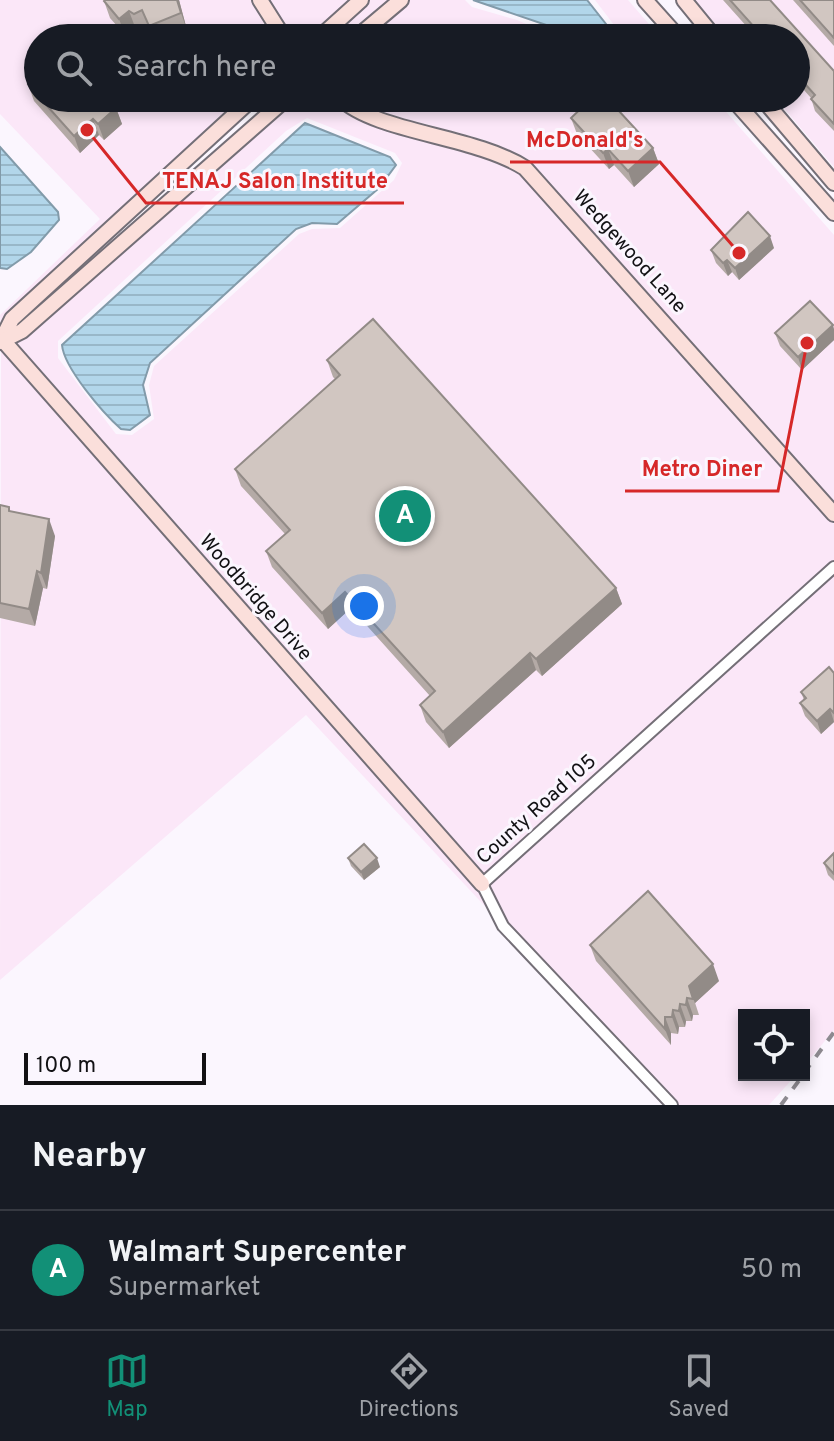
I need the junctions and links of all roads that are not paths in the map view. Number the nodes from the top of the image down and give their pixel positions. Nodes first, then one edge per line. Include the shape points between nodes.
1 (260, 0) edge
2 (361, 0) edge
3 (401, 0) edge
4 (645, 0) edge
5 (684, 0) edge
6 (275, 24) edge
7 (334, 24) edge
8 (373, 24) edge
9 (666, 24) edge
10 (704, 24) edge
11 (237, 112) edge
12 (271, 112) edge
13 (363, 112) edge
14 (744, 112) edge
15 (774, 112) edge
16 (834, 183) edge
17 (150, 191) junction
18 (162, 205) junction
19 (834, 213) edge
20 (1, 339) edge
21 (834, 514) edge
22 (834, 567) edge
23 (482, 884) junction
24 (672, 1105) edge

1 - 6 street
2 - 7 street
3 - 8 street
4 - 9 street
5 - 10 street
11 - 17 street
12 - 18 street
13 - 21 street, Wedgewood Lane via 482,146 525,168
14 - 19 street
15 - 16 street
17 - 18 street
17 - 20 street via 12,319
18 - 20 street via 22,331
20 - 23 street, Woodbridge Drive
22 - 23 street, County Road 105
23 - 24 street, County Road 105 via 503,926

